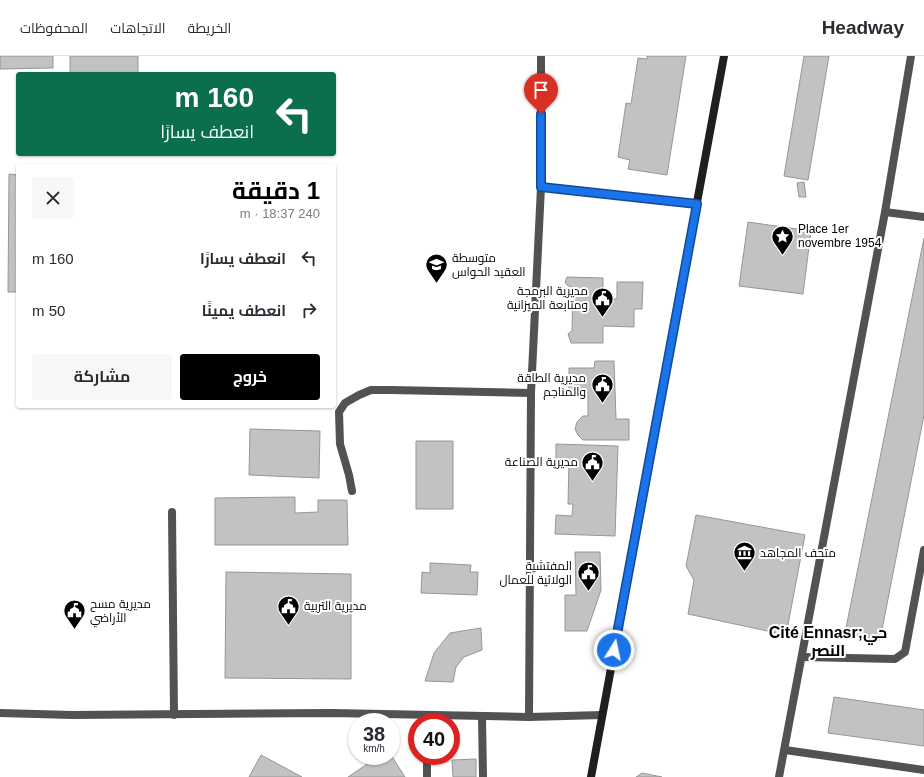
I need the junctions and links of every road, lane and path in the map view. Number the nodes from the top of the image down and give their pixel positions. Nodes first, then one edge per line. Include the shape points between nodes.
1 (541, 56) edge
2 (724, 56) edge
3 (911, 56) edge
4 (541, 187) junction
5 (697, 204) junction
6 (886, 212) junction
7 (924, 217) edge
8 (531, 393) junction
9 (352, 491) dead end
10 (172, 512) dead end
11 (924, 550) edge
12 (802, 657) junction
13 (0, 713) edge
14 (174, 715) junction
15 (602, 715) junction
16 (482, 717) junction
17 (529, 717) junction
18 (408, 718) edge
19 (460, 718) edge
20 (785, 750) junction
21 (427, 765) edge
22 (924, 770) edge
23 (427, 777) edge
24 (483, 777) edge
25 (591, 777) edge
26 (779, 777) edge

1 - 4 street
2 - 5 street
3 - 6 street
4 - 5 street
4 - 8 street
5 - 15 street
6 - 7 street
6 - 12 street
8 - 9 street via 371,390 359,395 345,403 338,416 340,444
8 - 17 street
10 - 14 street
11 - 12 street via 905,652 895,659
12 - 20 street
13 - 14 street
14 - 18 street via 332,713
15 - 17 street
15 - 25 street
16 - 17 street
16 - 19 street
16 - 24 street
20 - 22 street
20 - 26 street
21 - 23 street

